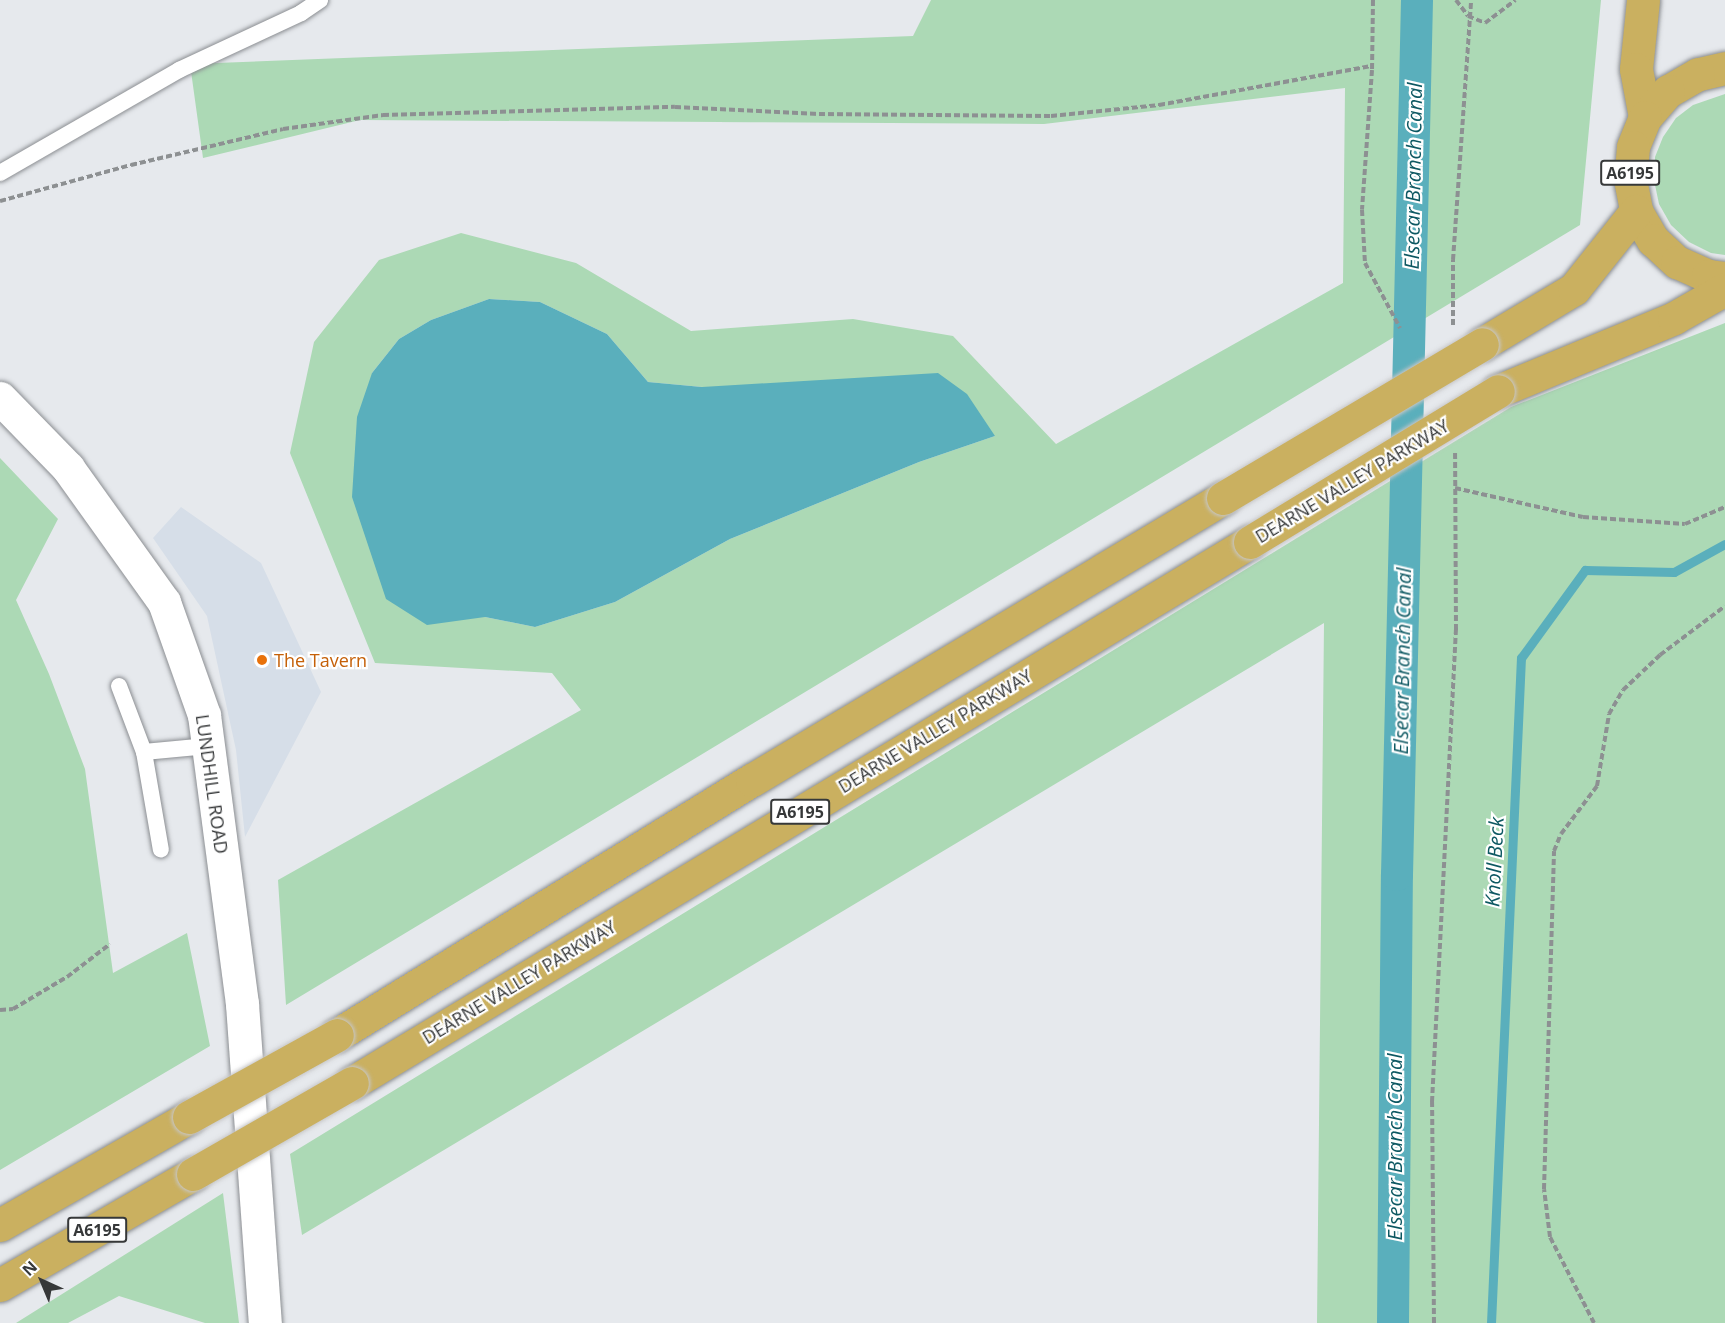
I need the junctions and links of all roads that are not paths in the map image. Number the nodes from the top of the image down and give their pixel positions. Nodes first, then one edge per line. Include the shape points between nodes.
1 (320, 0) edge
2 (1643, 0) edge
3 (1725, 68) edge
4 (1645, 117) junction
5 (0, 173) edge
6 (1636, 211) junction
7 (1725, 278) edge
8 (1725, 289) edge
9 (0, 398) edge
10 (119, 686) dead end
11 (208, 746) junction
12 (144, 752) junction
13 (161, 850) dead end
14 (0, 1225) edge
15 (0, 1285) edge
16 (265, 1323) edge

1 - 5 lane via 301,14 179,70
2 - 4 highway via 1636,69
3 - 4 highway, A6195 via 1698,74 1668,91
4 - 6 highway, A6195 via 1633,147 1630,179
6 - 7 highway, A6195 via 1653,240 1677,262 1708,276
6 - 14 highway, A6195, bridge via 1574,289 752,780 337,1035
8 - 15 highway, DEARNE VALLEY PARKWAY / A6195, bridge via 1674,318 1498,392 352,1083
9 - 11 street, LUNDHILL ROAD via 68,468 164,602 204,715
10 - 12 lane
11 - 12 lane
11 - 16 street, LUNDHILL ROAD via 242,1004
12 - 13 lane

